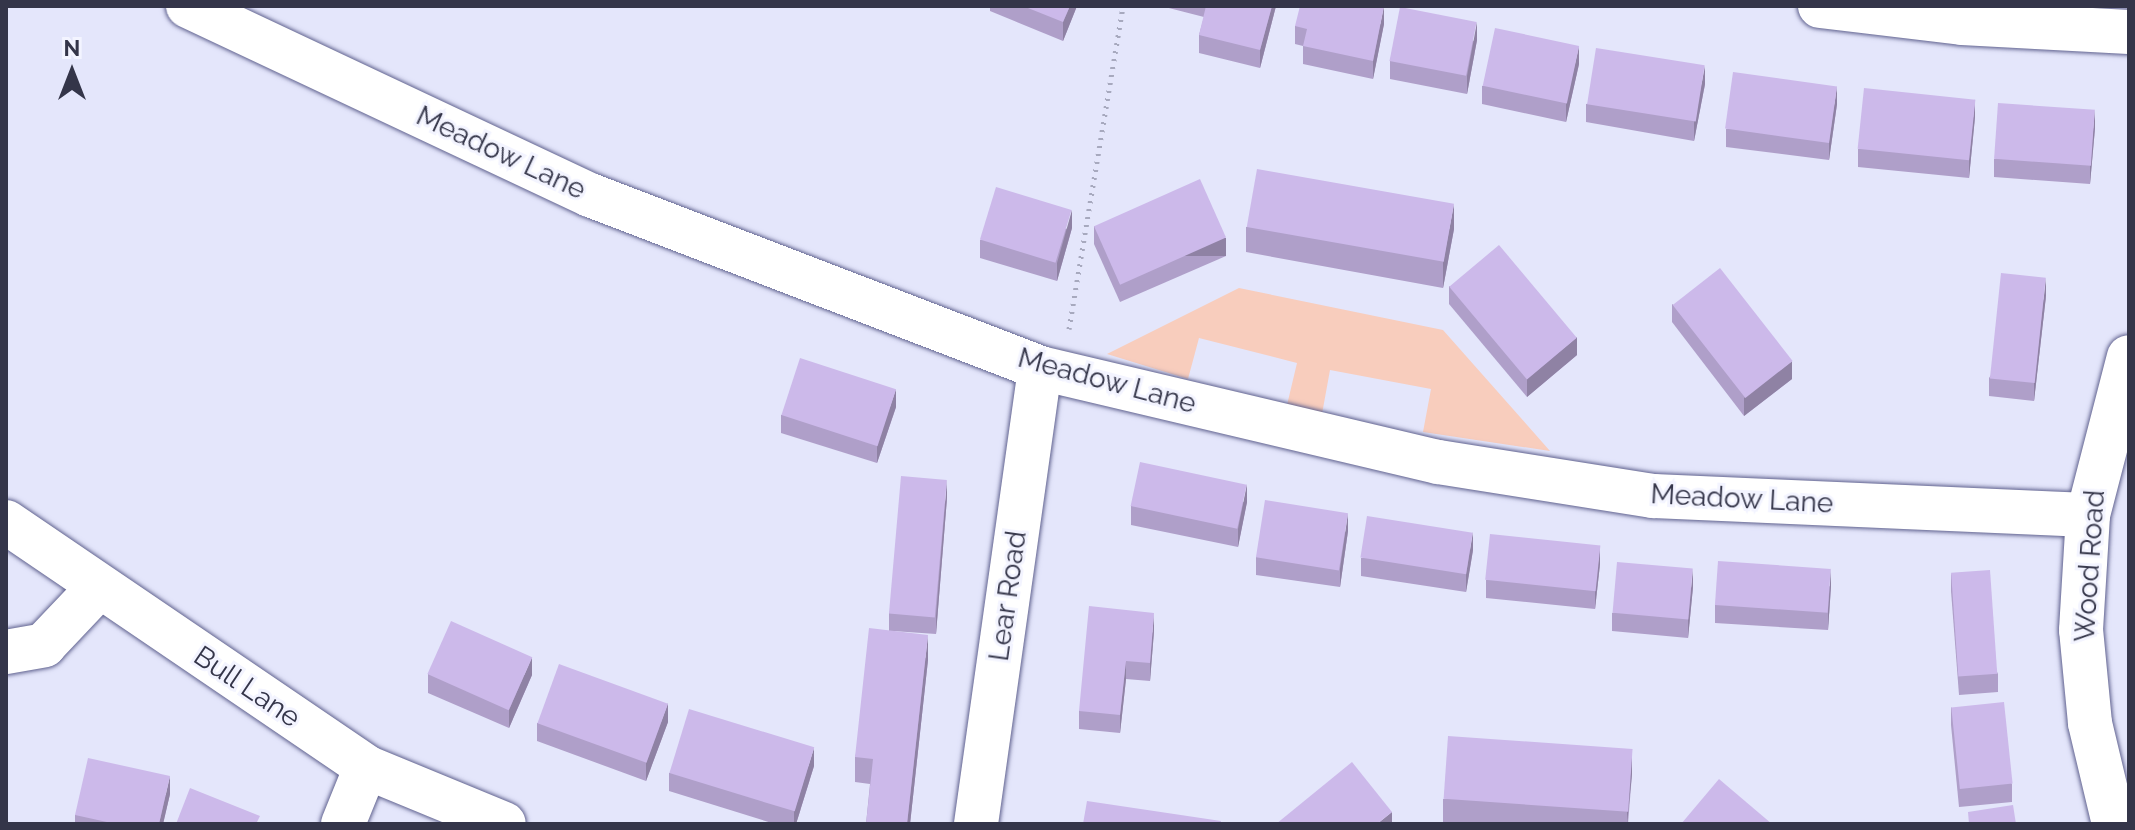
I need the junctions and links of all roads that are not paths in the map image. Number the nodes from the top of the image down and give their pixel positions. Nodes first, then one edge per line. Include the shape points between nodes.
1 (188, 6) edge
2 (1820, 6) edge
3 (2129, 32) edge
4 (2129, 357) edge
5 (1051, 371) junction
6 (2088, 515) junction
7 (6, 522) edge
8 (98, 588) junction
9 (6, 652) edge
10 (366, 767) junction
11 (343, 824) edge
12 (504, 824) edge
13 (976, 824) edge
14 (2114, 824) edge

1 - 5 street, Meadow Lane via 590,195
2 - 3 street via 1962,23
4 - 6 street, Wood Road
5 - 6 street, Meadow Lane via 1438,462 1653,496
5 - 13 street, Lear Road
6 - 14 street, Wood Road via 2081,630 2090,723
7 - 8 street, Bull Lane
8 - 9 street via 44,645
8 - 10 street, Bull Lane
10 - 11 street
10 - 12 street, Bull Lane

